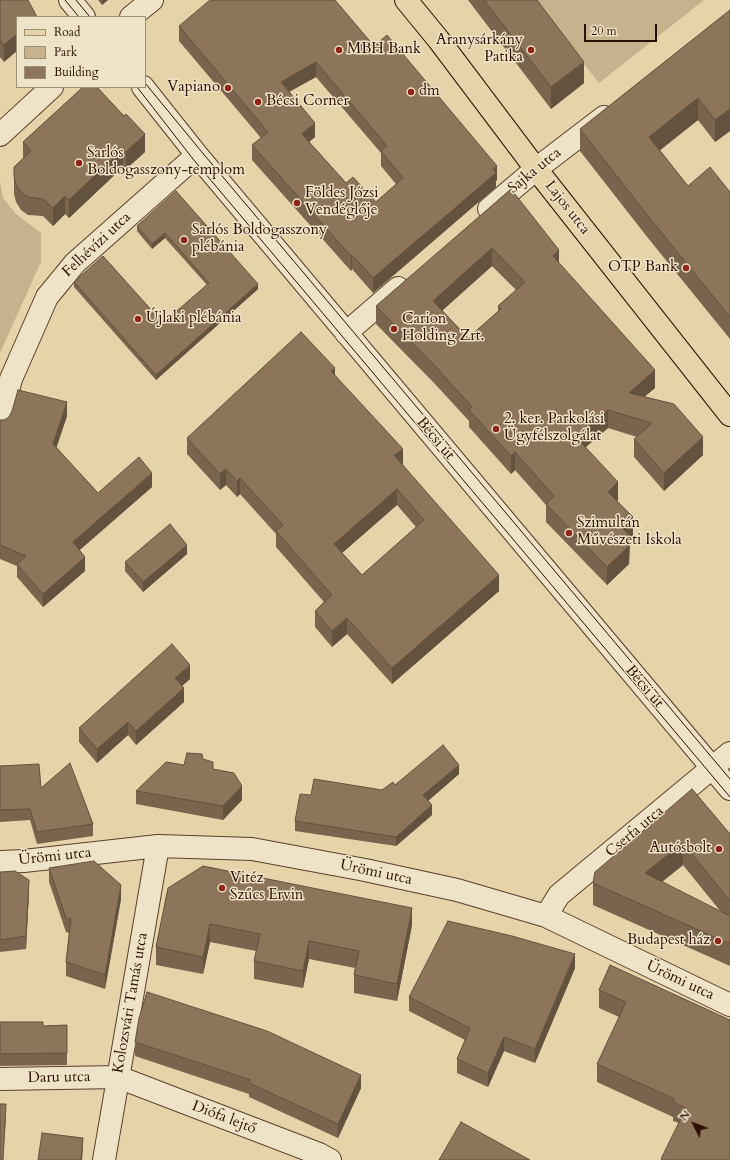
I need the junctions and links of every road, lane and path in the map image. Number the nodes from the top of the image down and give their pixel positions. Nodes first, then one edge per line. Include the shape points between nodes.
1 (70, 0) edge
2 (152, 0) edge
3 (406, 0) edge
4 (83, 16) edge
5 (132, 16) edge
6 (51, 88) edge
7 (144, 88) edge
8 (620, 104) edge
9 (0, 135) edge
10 (197, 155) junction
11 (536, 169) junction
12 (474, 222) edge
13 (414, 274) edge
14 (346, 333) junction
15 (730, 415) edge
16 (0, 422) edge
17 (730, 752) edge
18 (712, 767) junction
19 (730, 789) edge
20 (158, 846) junction
21 (0, 862) edge
22 (546, 916) junction
23 (730, 1005) edge
24 (118, 1077) junction
25 (0, 1079) edge
26 (104, 1160) edge
27 (330, 1160) edge

1 - 4 street
2 - 5 street
3 - 11 main road, Lajos utca
6 - 9 street
7 - 10 street, Bécsi út
8 - 11 street, Sajka utca
10 - 14 street, Bécsi út
10 - 16 street, Felhévízi utca via 75,263 47,297 11,379
11 - 12 street, Sajka utca
11 - 15 main road, Lajos utca
13 - 14 street
14 - 18 street, Bécsi út
17 - 18 street, Cserfa utca
18 - 19 street, Bécsi út
18 - 22 street, Cserfa utca via 559,895
20 - 21 street, Ürömi utca
20 - 22 street, Ürömi utca via 252,849 457,890
20 - 24 street, Kolozsvári Tamás utca
22 - 23 street, Ürömi utca
24 - 25 street, Daru utca
24 - 26 street, Kolozsvári Tamás utca
24 - 27 street, Diófa lejtő

